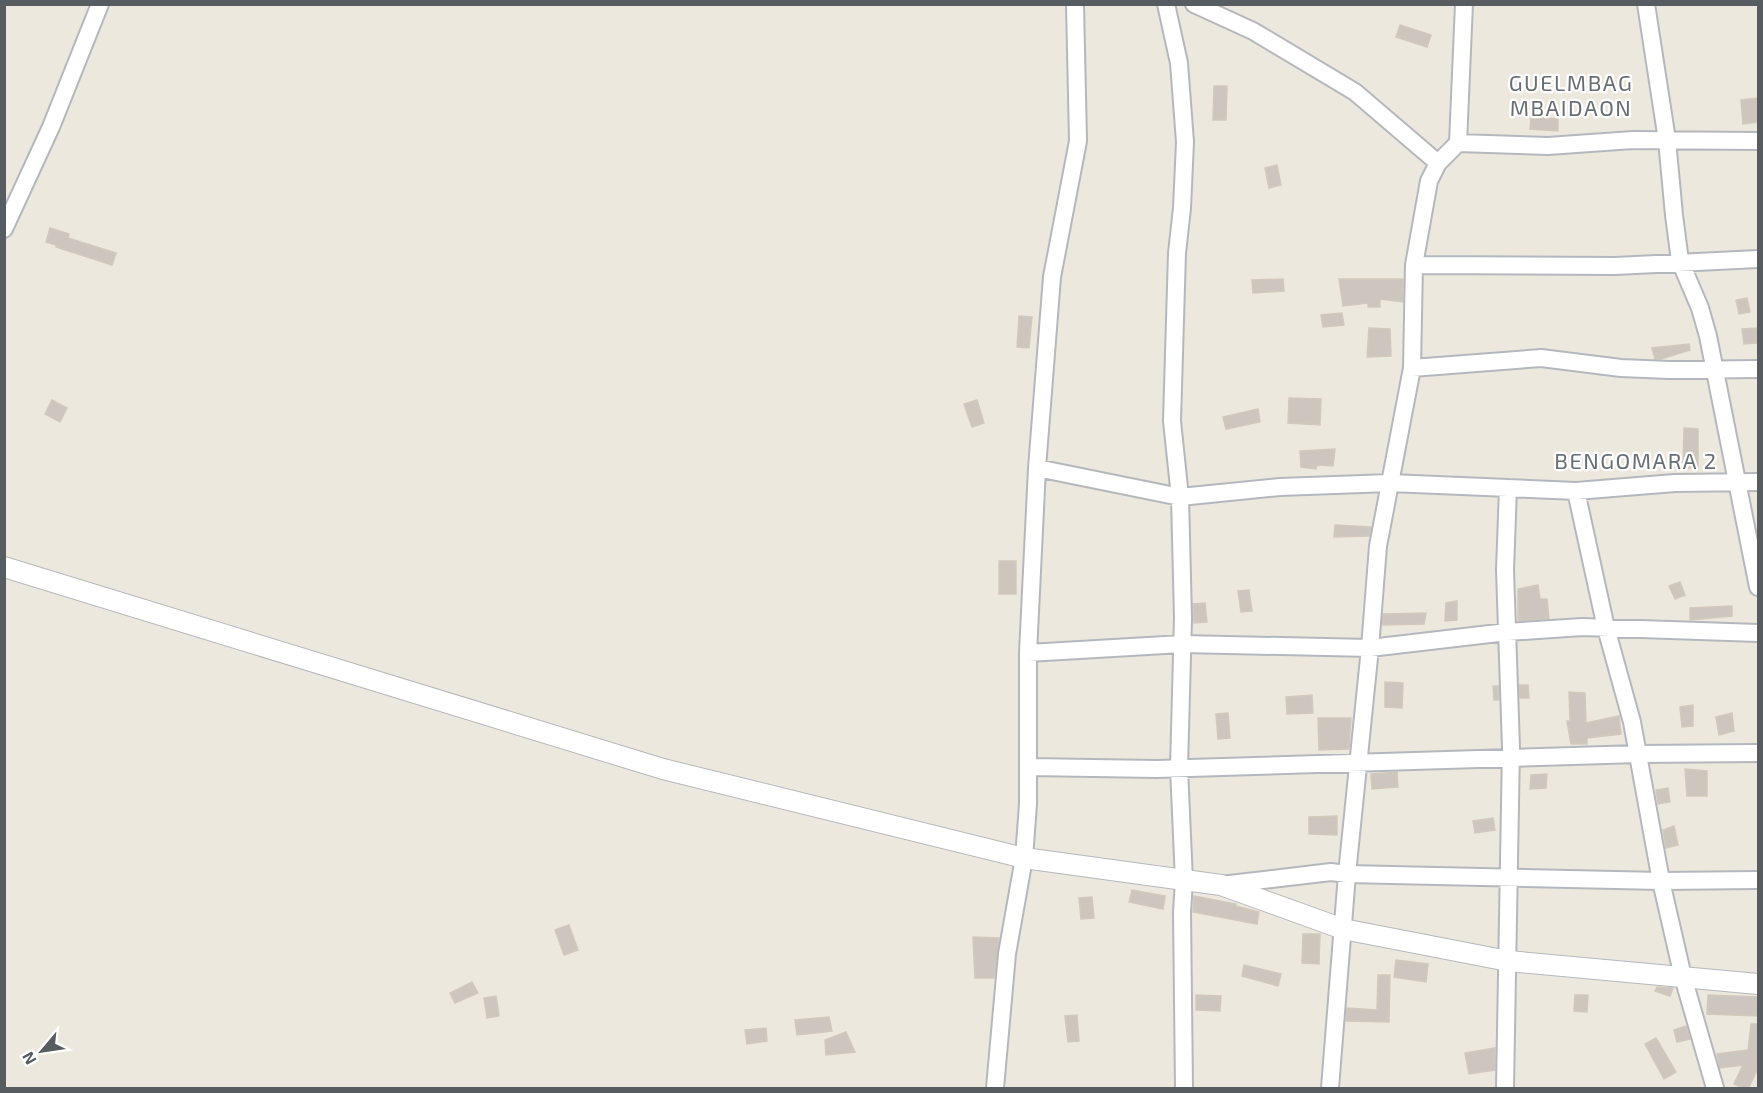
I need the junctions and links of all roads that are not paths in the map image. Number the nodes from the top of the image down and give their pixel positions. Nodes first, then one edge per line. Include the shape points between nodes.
1 (100, 4) edge
2 (1075, 4) edge
3 (1166, 4) edge
4 (1194, 4) edge
5 (1464, 4) edge
6 (1646, 4) edge
7 (1667, 140) junction
8 (1758, 141) edge
9 (1458, 143) junction
10 (1438, 163) junction
11 (4, 229) edge
12 (1758, 259) edge
13 (1680, 261) junction
14 (1414, 265) junction
15 (1412, 368) junction
16 (1758, 369) edge
17 (1714, 370) junction
18 (1037, 468) junction
19 (1758, 482) edge
20 (1389, 483) junction
21 (1736, 483) junction
22 (1508, 488) junction
23 (1576, 491) junction
24 (1180, 497) junction
25 (4, 567) edge
26 (1758, 587) edge
27 (1606, 628) junction
28 (1507, 632) junction
29 (1758, 633) edge
30 (1182, 644) junction
31 (1370, 648) junction
32 (1028, 653) junction
33 (1758, 753) edge
34 (1638, 754) junction
35 (1511, 759) junction
36 (1358, 763) junction
37 (1029, 766) junction
38 (1179, 768) junction
39 (1024, 858) junction
40 (1347, 874) junction
41 (1510, 878) junction
42 (1758, 880) edge
43 (1184, 881) junction
44 (1661, 881) junction
45 (1221, 885) junction
46 (1343, 929) junction
47 (1508, 961) junction
48 (1683, 977) junction
49 (1758, 984) edge
50 (995, 1089) edge
51 (1184, 1089) edge
52 (1330, 1089) edge
53 (1505, 1089) edge
54 (1715, 1089) edge

1 - 11 street via 51,127
2 - 18 street via 1078,141 1052,277
3 - 24 street via 1179,63 1185,142 1172,421
4 - 10 street via 1253,31 1355,92
5 - 9 street
6 - 7 street
7 - 8 street
7 - 9 street via 1548,146
7 - 13 street
9 - 10 street
10 - 14 street via 1429,181
12 - 13 street
13 - 14 street via 1615,266
13 - 17 street via 1700,308
14 - 15 street
15 - 17 street via 1541,358 1621,368
15 - 20 street
16 - 17 street
17 - 21 street
18 - 24 street
18 - 32 street
19 - 21 street
20 - 22 street
20 - 24 street via 1280,487
20 - 31 street via 1378,546
21 - 23 street via 1675,483
21 - 26 street
22 - 23 street
22 - 28 street
23 - 27 street
24 - 30 street
25 - 39 street via 663,769
27 - 28 street
27 - 29 street
27 - 34 street
28 - 31 street
28 - 35 street
30 - 31 street
30 - 32 street
30 - 38 street
31 - 36 street
32 - 37 street
33 - 34 street
34 - 35 street
34 - 44 street
35 - 36 street
35 - 41 street
36 - 38 street
36 - 40 street
37 - 38 street
37 - 39 street
38 - 43 street
39 - 43 street
39 - 50 street via 1007,954
40 - 41 street
40 - 45 street via 1331,872
40 - 46 street
41 - 44 street
41 - 47 street
42 - 44 street
43 - 45 street
43 - 51 street
44 - 48 street
45 - 46 street
46 - 47 street
46 - 52 street
47 - 48 street
47 - 53 street
48 - 49 street
48 - 54 street

